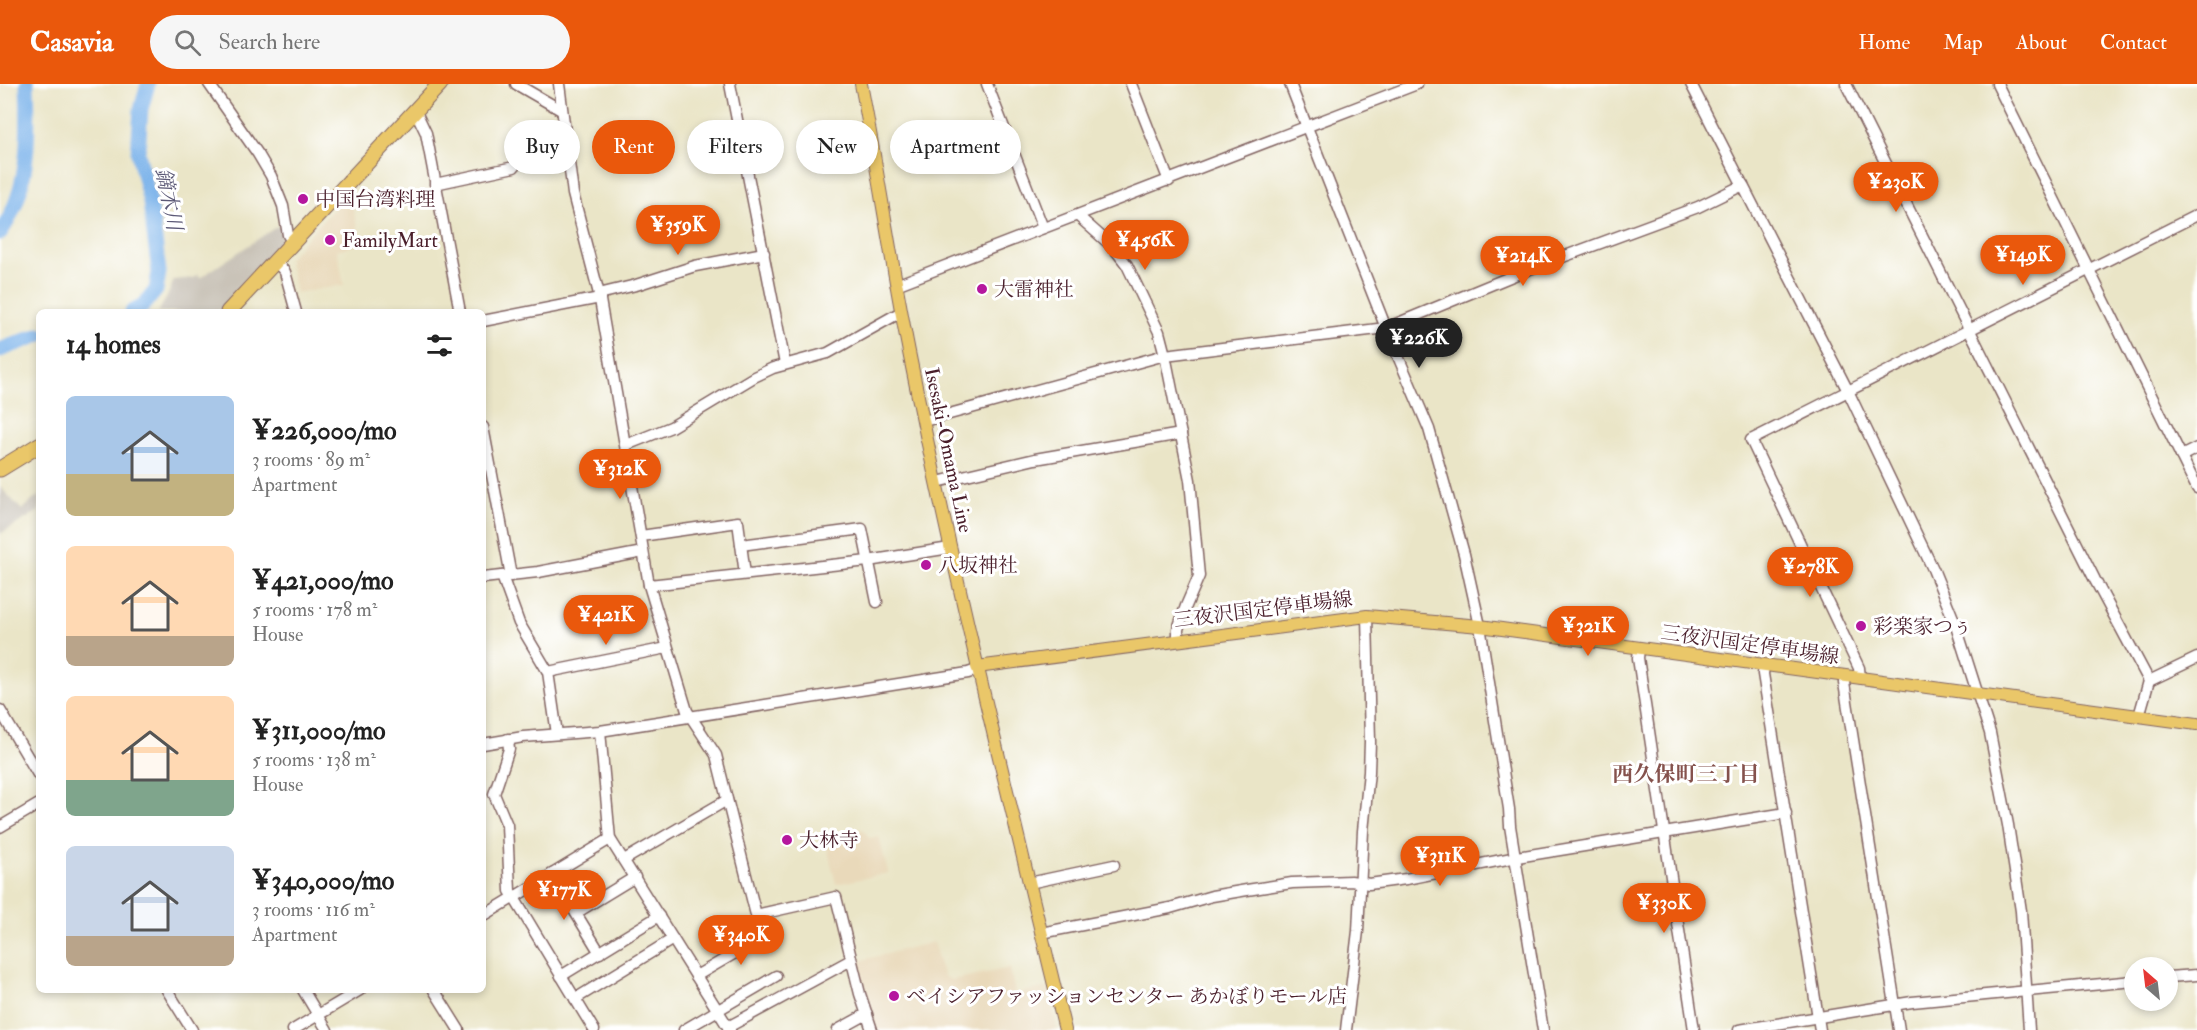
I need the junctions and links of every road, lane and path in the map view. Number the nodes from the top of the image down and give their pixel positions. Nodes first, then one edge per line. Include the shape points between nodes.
1 (208, 84) edge
2 (440, 84) edge
3 (516, 84) edge
4 (559, 84) edge
5 (730, 84) edge
6 (861, 84) edge
7 (987, 84) edge
8 (1131, 84) edge
9 (1290, 84) edge
10 (1417, 84) edge
11 (1691, 84) edge
12 (1846, 84) edge
13 (1997, 84) edge
14 (415, 110) junction
15 (561, 110) junction
16 (1306, 127) junction
17 (504, 169) edge
18 (1168, 181) junction
19 (435, 184) junction
20 (1743, 185) junction
21 (2197, 215) edge
22 (1078, 216) junction
23 (1043, 228) junction
24 (293, 243) junction
25 (764, 253) junction
26 (276, 262) junction
27 (2090, 268) junction
28 (897, 285) junction
29 (600, 296) junction
30 (231, 309) edge
31 (295, 309) edge
32 (459, 309) edge
33 (901, 312) junction
34 (486, 320) edge
35 (1386, 328) junction
36 (1970, 328) junction
37 (1165, 356) junction
38 (785, 364) junction
39 (1848, 391) junction
40 (924, 421) junction
41 (1181, 434) junction
42 (626, 445) junction
43 (486, 446) edge
44 (36, 447) edge
45 (2197, 448) edge
46 (2181, 456) junction
47 (0, 469) edge
48 (937, 482) junction
49 (2197, 488) edge
50 (641, 536) junction
51 (741, 545) junction
52 (950, 548) junction
53 (643, 552) junction
54 (868, 561) junction
55 (745, 574) junction
56 (507, 576) junction
57 (486, 578) edge
58 (649, 585) junction
59 (877, 602) dead end
60 (1366, 616) junction
61 (1480, 626) junction
62 (1178, 639) junction
63 (667, 648) junction
64 (1639, 649) junction
65 (2197, 658) edge
66 (1764, 666) junction
67 (977, 667) junction
68 (548, 672) junction
69 (1845, 677) junction
70 (1860, 678) junction
71 (2149, 681) junction
72 (1977, 693) junction
73 (0, 710) edge
74 (690, 716) junction
75 (2139, 716) junction
76 (2197, 724) edge
77 (600, 731) junction
78 (557, 735) junction
79 (508, 739) junction
80 (486, 743) edge
81 (36, 772) edge
82 (727, 800) junction
83 (36, 806) edge
84 (1786, 813) junction
85 (0, 827) edge
86 (1663, 834) junction
87 (610, 839) junction
88 (1516, 857) junction
89 (624, 860) junction
90 (1114, 865) dead end
91 (552, 874) junction
92 (635, 877) junction
93 (1029, 883) junction
94 (1361, 883) junction
95 (513, 898) junction
96 (576, 913) junction
97 (486, 914) edge
98 (659, 916) junction
99 (771, 932) dead end
100 (1041, 933) junction
101 (673, 939) junction
102 (600, 953) junction
103 (851, 960) junction
104 (2197, 975) edge
105 (561, 976) junction
106 (696, 976) junction
107 (776, 976) dead end
108 (2178, 976) edge
109 (2124, 982) edge
110 (2025, 991) junction
111 (169, 993) edge
112 (305, 993) edge
113 (355, 993) edge
114 (436, 993) edge
115 (575, 999) junction
116 (1895, 1005) junction
117 (717, 1010) junction
118 (867, 1014) junction
119 (318, 1015) junction
120 (1818, 1017) junction
121 (729, 1029) edge
122 (192, 1030) edge
123 (293, 1030) edge
124 (327, 1030) edge
125 (459, 1030) edge
126 (594, 1030) edge
127 (684, 1030) edge
128 (838, 1030) edge
129 (872, 1030) edge
130 (1065, 1030) edge
131 (1346, 1030) edge
132 (1543, 1030) edge
133 (1694, 1030) edge
134 (1739, 1030) edge
135 (1820, 1030) edge
136 (1899, 1030) edge
137 (2029, 1030) edge

1 - 24 street via 271,176
2 - 14 highway
3 - 15 street
4 - 15 street
5 - 25 street
6 - 28 main road, Isesaki-Omama Line
7 - 23 street
8 - 18 street
9 - 16 street
10 - 16 street
11 - 20 street
12 - 36 street
13 - 27 street
14 - 19 street via 426,133
14 - 24 highway
15 - 29 street via 576,212
16 - 18 street
16 - 35 street
17 - 19 street
18 - 22 street
19 - 32 street
20 - 35 street via 1698,207 1522,272
20 - 39 street
21 - 27 street
22 - 23 street
22 - 37 street via 1127,265 1159,333
23 - 28 street
24 - 26 highway
25 - 29 street via 695,266
25 - 38 street
26 - 30 highway
26 - 31 street via 285,272
27 - 36 street
27 - 46 street
28 - 33 main road, Isesaki-Omama Line
29 - 34 street
29 - 42 street
33 - 38 street via 828,353
33 - 40 main road, Isesaki-Omama Line
35 - 37 street
35 - 61 street via 1429,429
36 - 39 street
36 - 71 street
37 - 40 street
37 - 41 street
38 - 42 street via 754,377 671,428
39 - 70 street via 1751,440 1859,668
39 - 72 street via 1932,569 1955,623
40 - 48 main road, Isesaki-Omama Line
41 - 48 street via 1035,459
41 - 62 street via 1190,480 1199,576 1178,629
42 - 50 street
43 - 56 street
44 - 47 highway
45 - 46 street
46 - 49 street
48 - 52 main road, Isesaki-Omama Line
50 - 51 street via 738,522
50 - 53 street
51 - 54 street via 862,529
51 - 55 street
52 - 54 street
52 - 67 main road, Isesaki-Omama Line
53 - 56 street
53 - 58 street
54 - 55 street
54 - 59 street
55 - 58 street
56 - 57 street
56 - 68 street via 519,623
58 - 63 street
60 - 61 main road, 三夜沢国定停車場線
60 - 62 main road, 三夜沢国定停車場線
60 - 94 street via 1370,742
61 - 64 main road, 三夜沢国定停車場線
61 - 88 street
62 - 67 main road, 三夜沢国定停車場線
63 - 68 street
63 - 74 street
64 - 66 main road, 三夜沢国定停車場線
64 - 86 street
65 - 71 street
66 - 69 main road, 三夜沢国定停車場線
66 - 84 street
67 - 74 street via 968,673
67 - 93 main road, Isesaki-Omama Line
68 - 78 street
69 - 70 main road, 三夜沢国定停車場線
69 - 116 street
70 - 72 main road, 三夜沢国定停車場線
71 - 75 street
72 - 75 main road, 三夜沢国定停車場線
72 - 110 street via 1990,733 2012,846 2021,911
73 - 81 street
74 - 77 street
74 - 82 street via 716,755
75 - 76 main road, 三夜沢国定停車場線
77 - 78 street
77 - 87 street
78 - 79 street
79 - 80 street
79 - 95 street via 509,749 494,794 507,825
82 - 89 street
82 - 103 street via 756,915 836,897
83 - 85 street
84 - 86 street
84 - 120 street
86 - 88 street
86 - 133 street
87 - 89 street
87 - 91 street
88 - 94 street via 1406,879
88 - 132 street
89 - 92 street
90 - 93 street
91 - 95 street
91 - 96 street
92 - 96 street
92 - 98 street
93 - 100 main road, Isesaki-Omama Line
94 - 100 street via 1292,883 1258,888
94 - 131 street
95 - 97 street
95 - 105 street
96 - 102 street
98 - 101 street
98 - 102 street
99 - 106 street
100 - 130 main road, Isesaki-Omama Line
101 - 106 street
101 - 115 street
102 - 105 street
103 - 118 street
103 - 121 street
104 - 108 street
105 - 115 street
106 - 117 street
107 - 117 street
109 - 110 street
110 - 116 street
110 - 137 street
111 - 122 street
112 - 119 street
113 - 119 street
114 - 125 street
115 - 126 street
116 - 120 street
116 - 136 street
117 - 121 street
117 - 127 street
118 - 128 street
118 - 129 street
119 - 123 street
119 - 124 street
120 - 134 street
120 - 135 street

